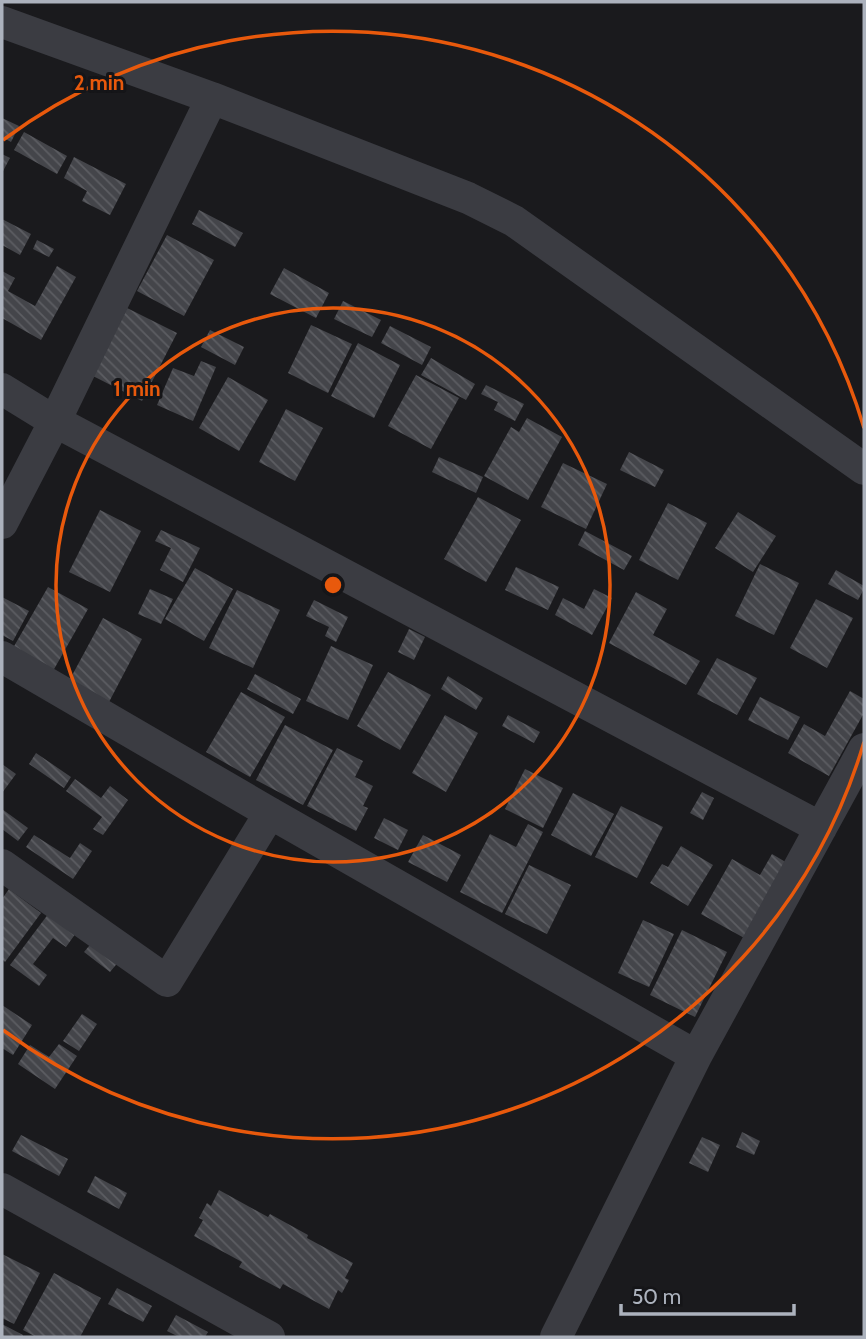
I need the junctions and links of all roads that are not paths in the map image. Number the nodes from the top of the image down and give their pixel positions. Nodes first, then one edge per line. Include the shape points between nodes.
1 (2, 22) edge
2 (212, 97) junction
3 (2, 389) edge
4 (55, 421) junction
5 (864, 469) edge
6 (2, 523) edge
7 (2, 657) edge
8 (864, 749) edge
9 (270, 813) junction
10 (821, 828) junction
11 (2, 865) edge
12 (696, 1056) junction
13 (2, 1189) edge
14 (269, 1337) edge
15 (556, 1337) edge

1 - 2 street
2 - 4 street
2 - 5 street via 468,198 514,221
3 - 4 street
4 - 6 street
4 - 10 street
7 - 9 street
8 - 10 street
9 - 11 street via 167,981
9 - 12 street
10 - 12 street
12 - 15 street
13 - 14 street

